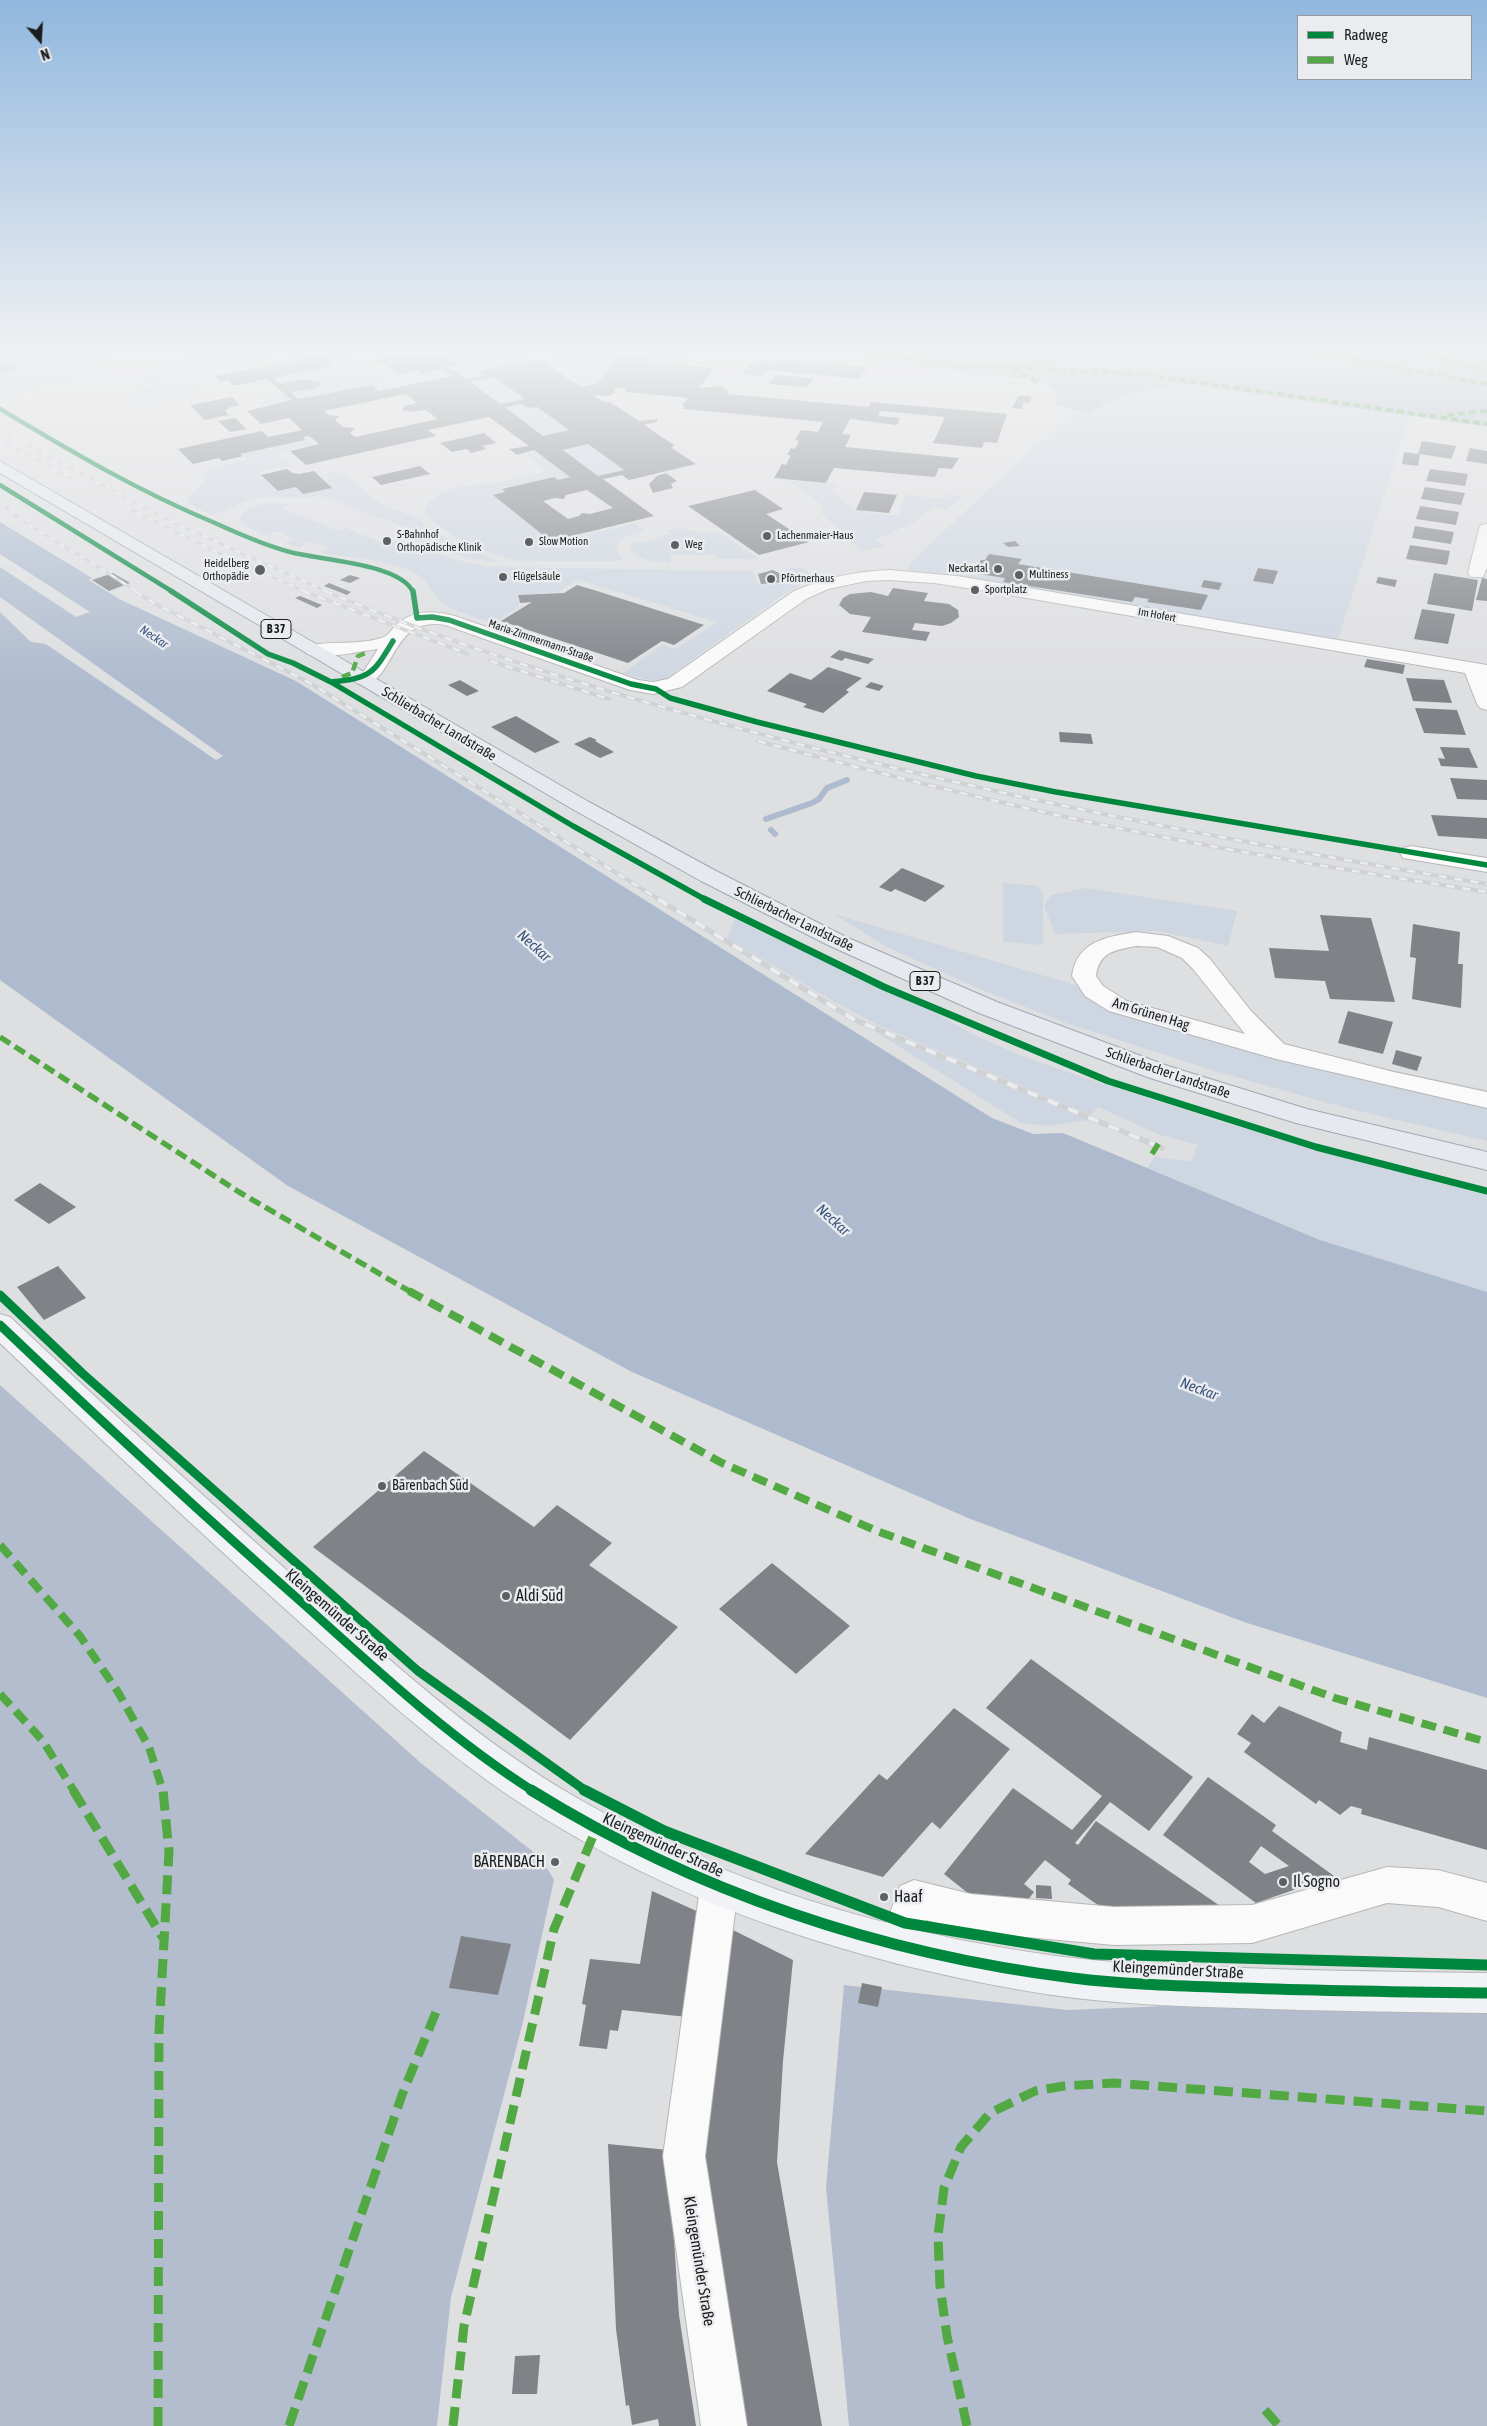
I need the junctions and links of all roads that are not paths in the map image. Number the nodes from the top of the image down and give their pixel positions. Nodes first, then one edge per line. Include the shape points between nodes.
1 (0, 466) edge
2 (1487, 529) edge
3 (1477, 573) dead end
4 (826, 583) joint
5 (392, 641) junction
6 (314, 650) junction
7 (1480, 670) edge
8 (363, 679) junction
9 (1487, 704) edge
10 (1411, 853) dead end
11 (1487, 865) edge
12 (1276, 1051) junction
13 (1487, 1100) edge
14 (1487, 1161) edge
15 (0, 1325) edge
16 (719, 1888) junction
17 (1487, 1902) edge
18 (898, 1945) junction
19 (1487, 1993) edge
20 (724, 2426) edge

1 - 6 main road, Schlierbacher Landstraße / B 37
2 - 3 street
4 - 5 street, Maria-Zimmermann-Straße via 800,595 674,683 656,689 631,684 443,618 410,620
4 - 7 street, Im Hofert via 874,575 919,576
5 - 6 street
5 - 8 street, Maria-Zimmermann-Straße via 371,675
6 - 8 main road, Schlierbacher Landstraße / B 37
7 - 9 street
8 - 14 main road, Schlierbacher Landstraße / B 37 via 670,856 767,907 904,972 1052,1033 1246,1100
10 - 11 street
12 - 12 street, Am Grünen Hag via 1255,1031 1201,962 1178,947 1145,939 1118,940 1101,946 1088,957 1085,978 1107,1001
12 - 13 street, Am Grünen Hag via 1394,1081
15 - 16 main road, Kleingemünder Straße via 266,1572 435,1719 559,1808 651,1857
16 - 18 main road, Kleingemünder Straße via 841,1930
16 - 20 street, Kleingemünder Straße via 684,2156
17 - 18 street via 1443,1888 1409,1884 1388,1886 1252,1924 1135,1926 971,1913 914,1899
18 - 19 main road, Kleingemünder Straße via 1054,1975 1167,1986

